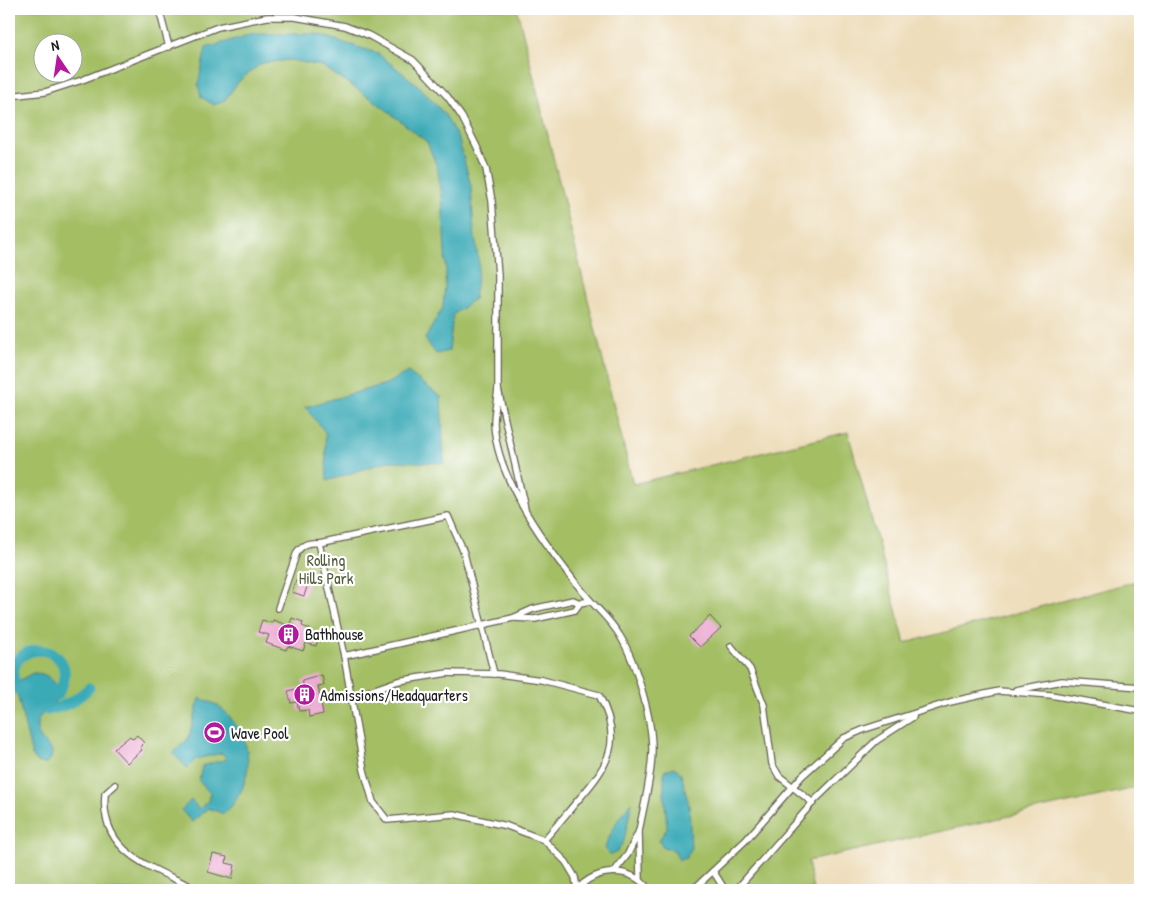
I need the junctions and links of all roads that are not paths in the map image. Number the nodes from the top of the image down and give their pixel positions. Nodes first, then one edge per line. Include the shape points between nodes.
1 (160, 9) edge
2 (169, 47) junction
3 (9, 96) edge
4 (498, 389) junction
5 (525, 509) junction
6 (319, 543) junction
7 (590, 601) junction
8 (580, 604) junction
9 (278, 608) dead end
10 (513, 618) junction
11 (482, 625) junction
12 (732, 646) dead end
13 (344, 656) junction
14 (494, 674) junction
15 (1140, 688) edge
16 (1011, 691) junction
17 (352, 697) junction
18 (1140, 711) edge
19 (919, 713) junction
20 (115, 785) dead end
21 (793, 788) junction
22 (812, 803) junction
23 (639, 831) junction
24 (544, 840) junction
25 (713, 871) junction
26 (614, 872) junction
27 (640, 880) junction
28 (188, 885) dead end
29 (577, 890) edge
30 (649, 890) edge
31 (690, 890) edge
32 (725, 890) edge
33 (736, 890) edge

1 - 2 lane
2 - 3 lane via 45,92
2 - 4 lane via 242,21 295,17 345,26 413,60 462,117 486,169 498,275
4 - 5 lane
4 - 5 lane via 494,423 498,450 511,486
5 - 7 lane
6 - 9 lane via 307,543 297,552
6 - 11 lane via 448,516 464,553
6 - 13 lane
7 - 8 lane
7 - 23 lane via 620,635 640,680 652,748
8 - 10 lane via 575,610 543,618
8 - 10 lane via 572,600 548,605
10 - 11 lane
11 - 13 lane
11 - 14 lane
12 - 21 lane via 750,669 764,705 772,764 779,776
13 - 17 lane
14 - 17 lane via 448,674 398,681
14 - 24 lane via 542,680 599,695 609,718 611,735 606,764 598,778
15 - 16 lane via 1062,681
16 - 18 lane
16 - 19 lane via 950,702
17 - 24 lane via 364,770 373,802 387,820 454,814 507,826
19 - 21 lane via 844,738
19 - 22 lane via 876,741
20 - 28 lane via 105,794 104,808 109,828 118,844 131,856
21 - 22 lane
21 - 25 lane
22 - 33 lane
23 - 26 lane via 628,854
23 - 27 lane
24 - 29 lane via 566,862 575,877
25 - 31 lane
25 - 32 lane
26 - 27 lane
26 - 29 lane via 594,876
27 - 30 lane

